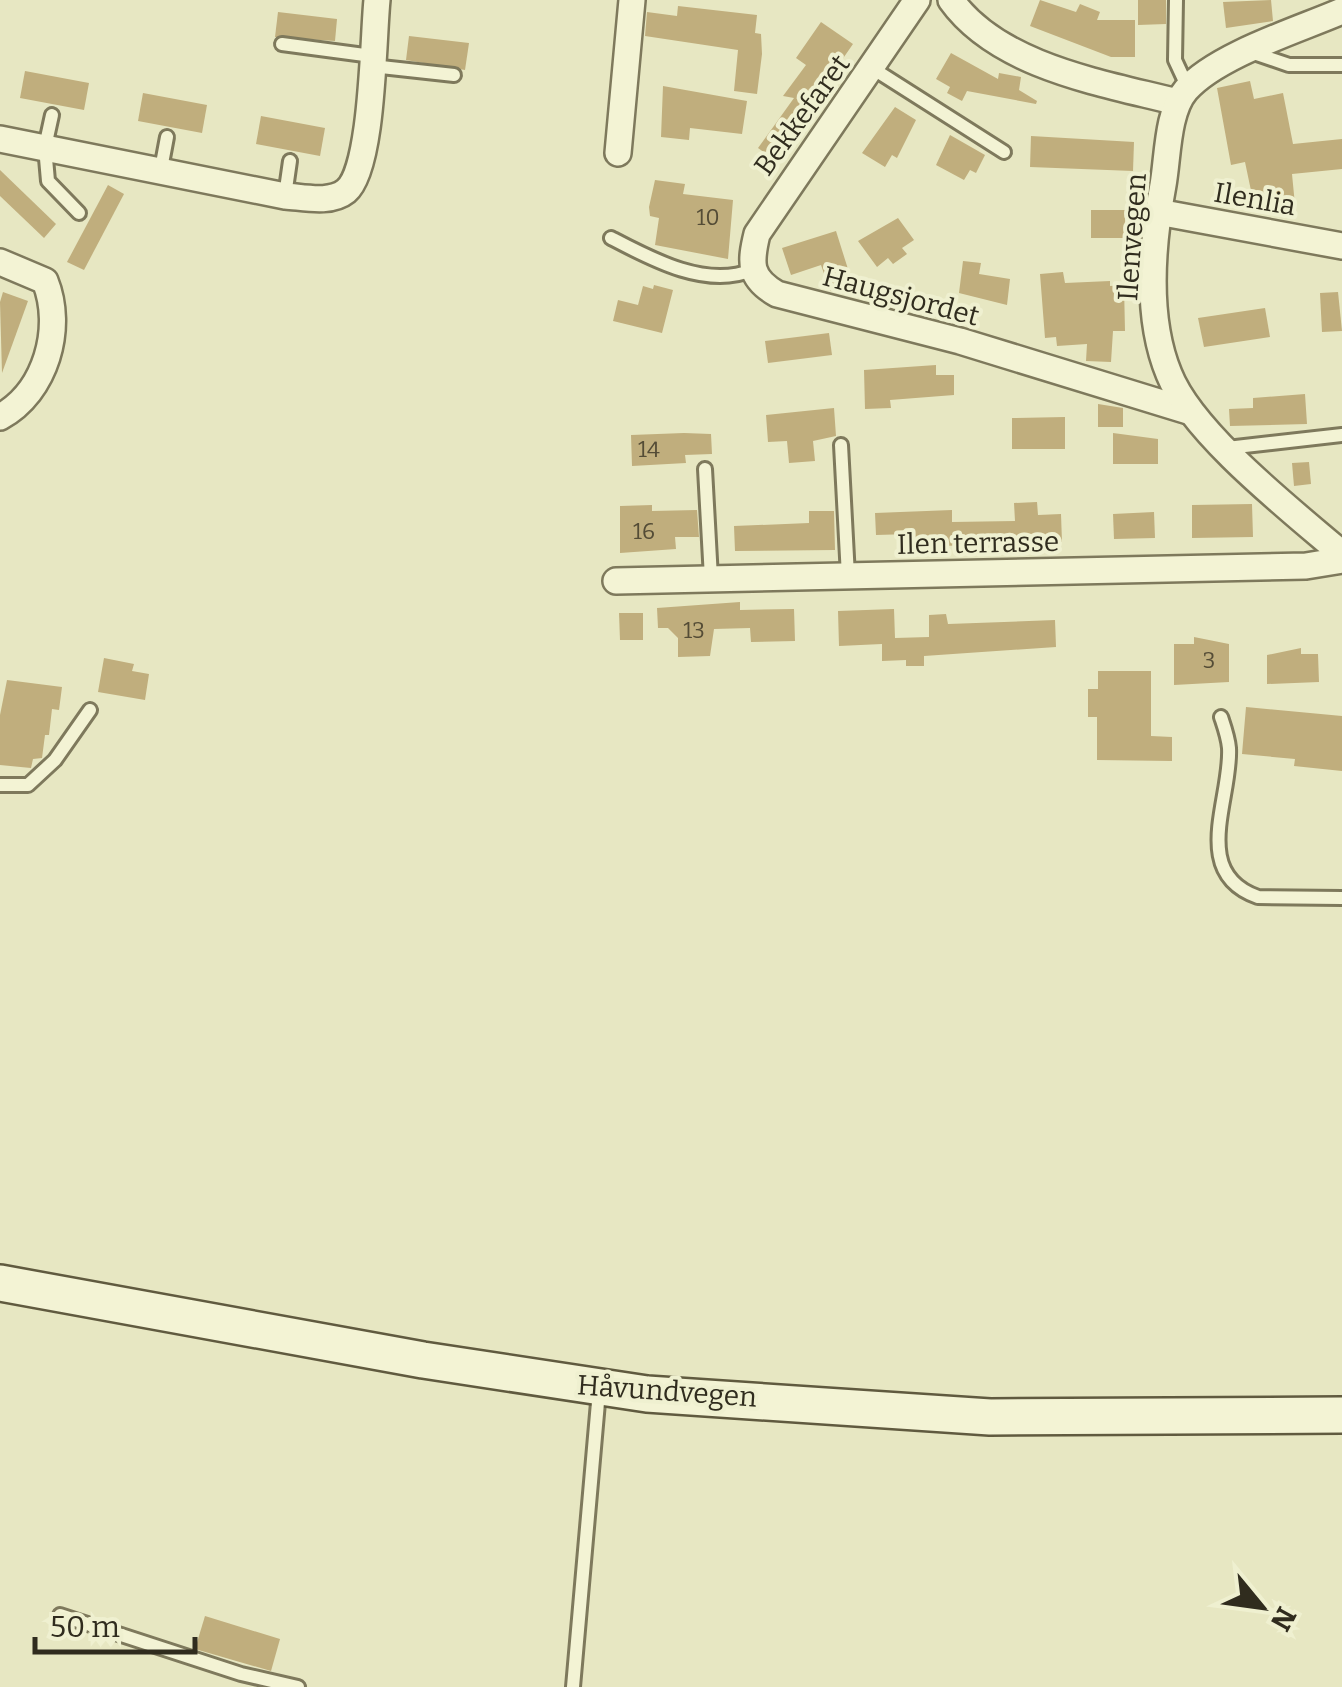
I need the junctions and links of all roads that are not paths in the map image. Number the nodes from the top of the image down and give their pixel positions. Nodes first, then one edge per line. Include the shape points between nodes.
1 (377, 0) edge
2 (632, 0) edge
3 (917, 0) edge
4 (951, 0) edge
5 (1176, 0) edge
6 (1342, 11) edge
7 (282, 44) dead end
8 (1250, 52) junction
9 (371, 61) junction
10 (1342, 64) edge
11 (872, 68) junction
12 (454, 75) dead end
13 (1182, 95) junction
14 (52, 116) dead end
15 (167, 137) dead end
16 (0, 139) edge
17 (46, 147) junction
18 (1004, 152) dead end
19 (618, 153) dead end
20 (290, 162) dead end
21 (161, 169) junction
22 (284, 196) junction
23 (79, 212) dead end
24 (1158, 212) junction
25 (611, 238) dead end
26 (1342, 246) edge
27 (0, 262) edge
28 (752, 270) junction
29 (1188, 410) junction
30 (0, 416) edge
31 (1342, 435) edge
32 (841, 445) dead end
33 (1226, 448) junction
34 (704, 469) dead end
35 (1342, 557) edge
36 (848, 576) junction
37 (711, 578) junction
38 (616, 582) dead end
39 (90, 710) dead end
40 (1221, 716) dead end
41 (0, 785) edge
42 (1342, 898) edge
43 (0, 1283) edge
44 (600, 1389) junction
45 (1342, 1415) edge
46 (60, 1616) dead end
47 (298, 1687) edge
48 (572, 1687) edge

1 - 9 street
2 - 19 street
3 - 11 street, Bekkefaret
4 - 13 street via 987,34 1040,62
5 - 13 lane
6 - 8 street
7 - 9 lane
8 - 10 lane via 1289,65
8 - 13 street via 1208,72
9 - 12 lane
9 - 22 street via 362,160 349,190 333,198
11 - 18 lane
11 - 28 street, Bekkefaret via 756,234
13 - 24 street, Ilenvegen
14 - 17 lane
15 - 21 lane
16 - 17 street
17 - 21 street
17 - 23 lane via 48,181
20 - 22 lane
21 - 22 street
24 - 26 street, Ilenlia
24 - 29 street, Ilenvegen via 1155,312 1169,374
25 - 28 lane via 654,260 712,276
27 - 30 street via 45,281 55,304 46,362 28,394
28 - 29 street, Haugsjordet via 777,294
29 - 33 street, Ilenvegen
31 - 33 lane
32 - 36 lane
33 - 35 street, Ilenvegen
34 - 37 lane
35 - 36 street, Ilen terrasse via 1306,566
36 - 37 street, Ilen terrasse
37 - 38 street, Ilen terrasse
39 - 41 lane via 55,760 28,784
40 - 42 lane via 1229,748 1218,830 1228,876 1258,896
43 - 44 main road, Håvundvegen
44 - 45 main road, Håvundvegen via 990,1417
44 - 48 lane
46 - 47 lane

